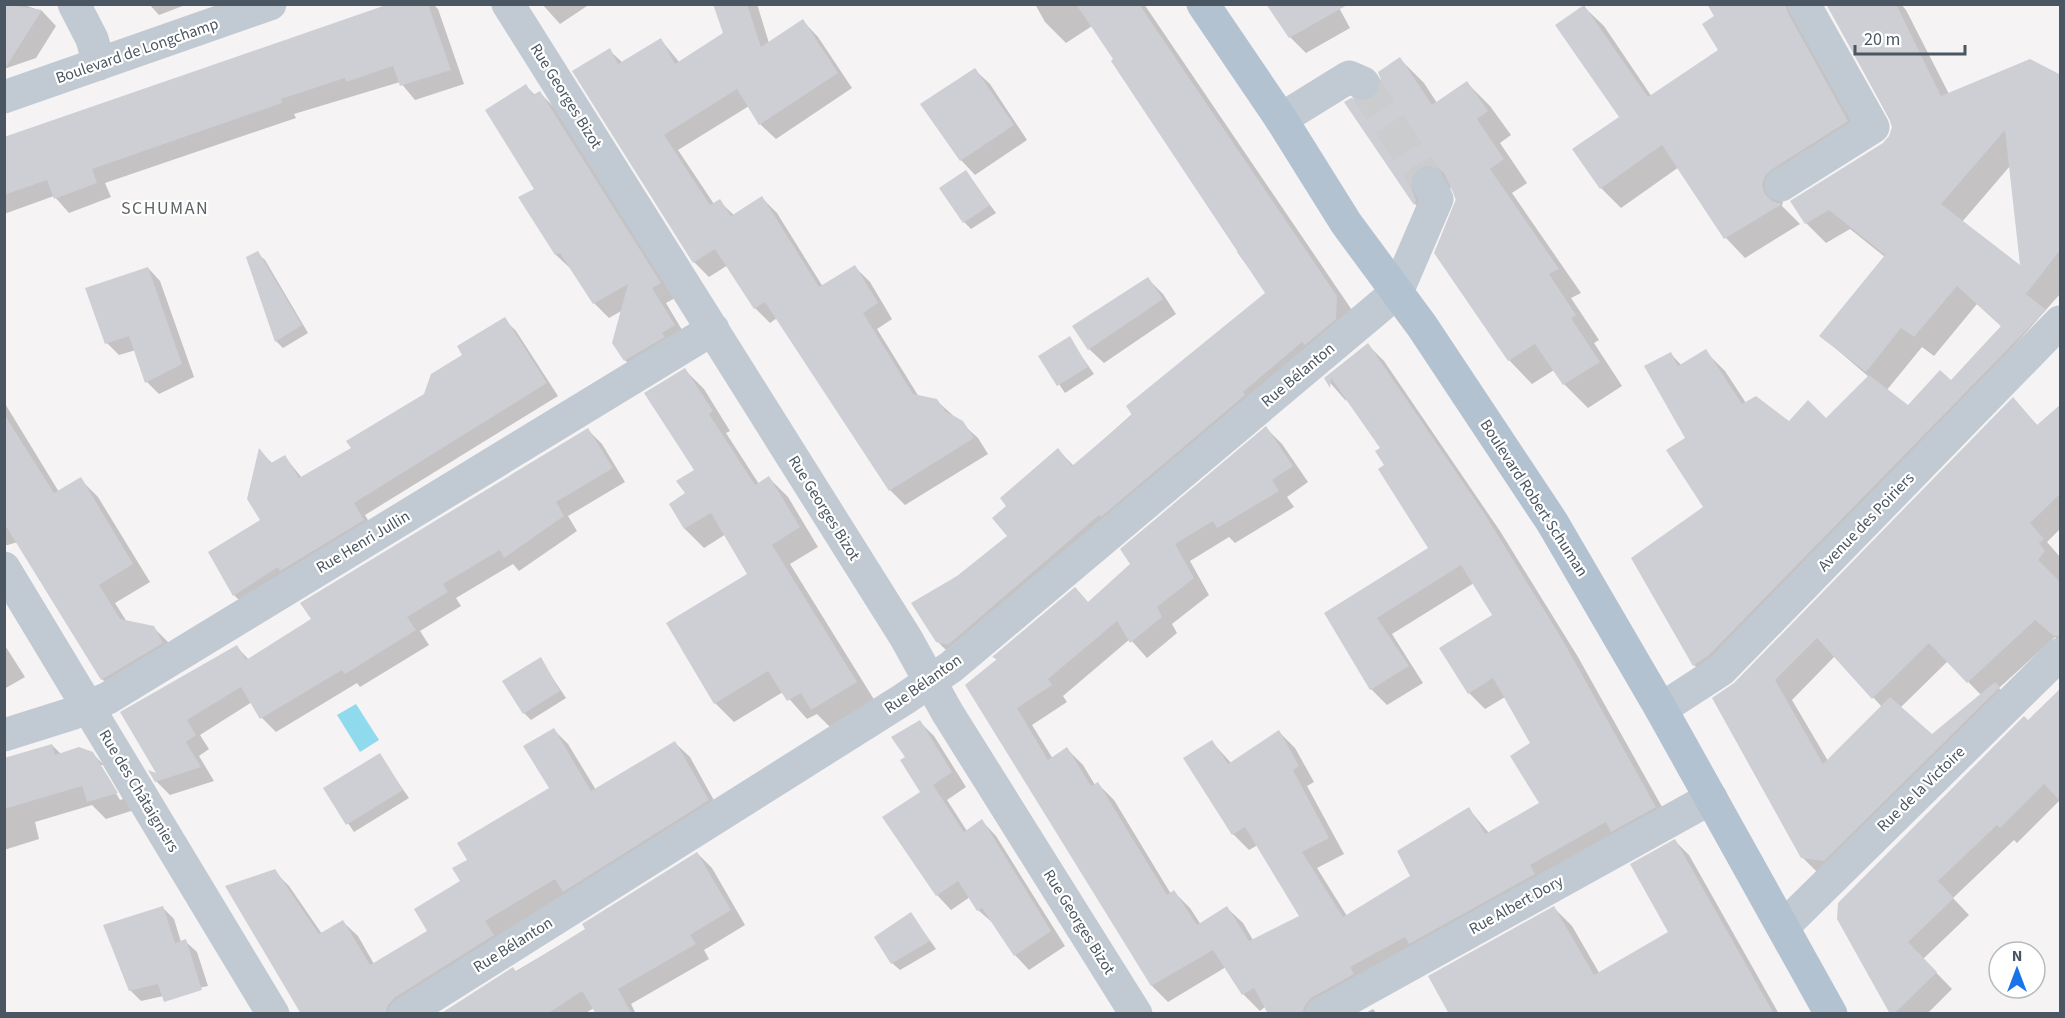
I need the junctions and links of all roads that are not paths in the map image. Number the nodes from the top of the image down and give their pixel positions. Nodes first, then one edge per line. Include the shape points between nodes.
1 (74, 4) edge
2 (270, 4) edge
3 (508, 4) edge
4 (1203, 4) edge
5 (1804, 4) edge
6 (99, 64) junction
7 (1363, 83) dead end
8 (4, 97) edge
9 (1281, 118) junction
10 (1428, 183) tunnel mouth
11 (1780, 185) dead end
12 (1397, 292) junction
13 (2061, 322) edge
14 (712, 329) junction
15 (4, 568) edge
16 (2061, 654) edge
17 (930, 681) junction
18 (88, 707) junction
19 (1661, 709) junction
20 (4, 735) edge
21 (1711, 798) junction
22 (1784, 926) junction
23 (273, 1014) edge
24 (404, 1014) edge
25 (1136, 1014) edge
26 (1321, 1014) edge
27 (1831, 1014) edge

1 - 6 street via 92,39
2 - 6 street, Boulevard de Longchamp
3 - 14 street, Rue Georges Bizot
4 - 9 main road, Boulevard Robert Schuman
5 - 11 street via 1873,127
6 - 8 street, Boulevard de Longchamp
7 - 9 street via 1349,77
9 - 12 main road, Boulevard Robert Schuman via 1346,223
10 - 12 street via 1437,199
12 - 17 street, Rue Bélanton
12 - 19 main road, Boulevard Robert Schuman via 1552,522
13 - 19 street, Avenue des Poiriers via 1721,670
14 - 17 street, Rue Georges Bizot
14 - 18 street, Rue Henri Jullin
15 - 18 street, Rue des Châtaigniers
16 - 22 street, Rue de la Victoire
17 - 24 street, Rue Bélanton
17 - 25 street, Rue Georges Bizot
18 - 20 street, Rue Henri Jullin
18 - 23 street, Rue des Châtaigniers
19 - 21 main road, Boulevard Robert Schuman
21 - 22 main road, Boulevard Robert Schuman
21 - 26 street, Rue Albert Dory
22 - 27 main road, Boulevard Robert Schuman

